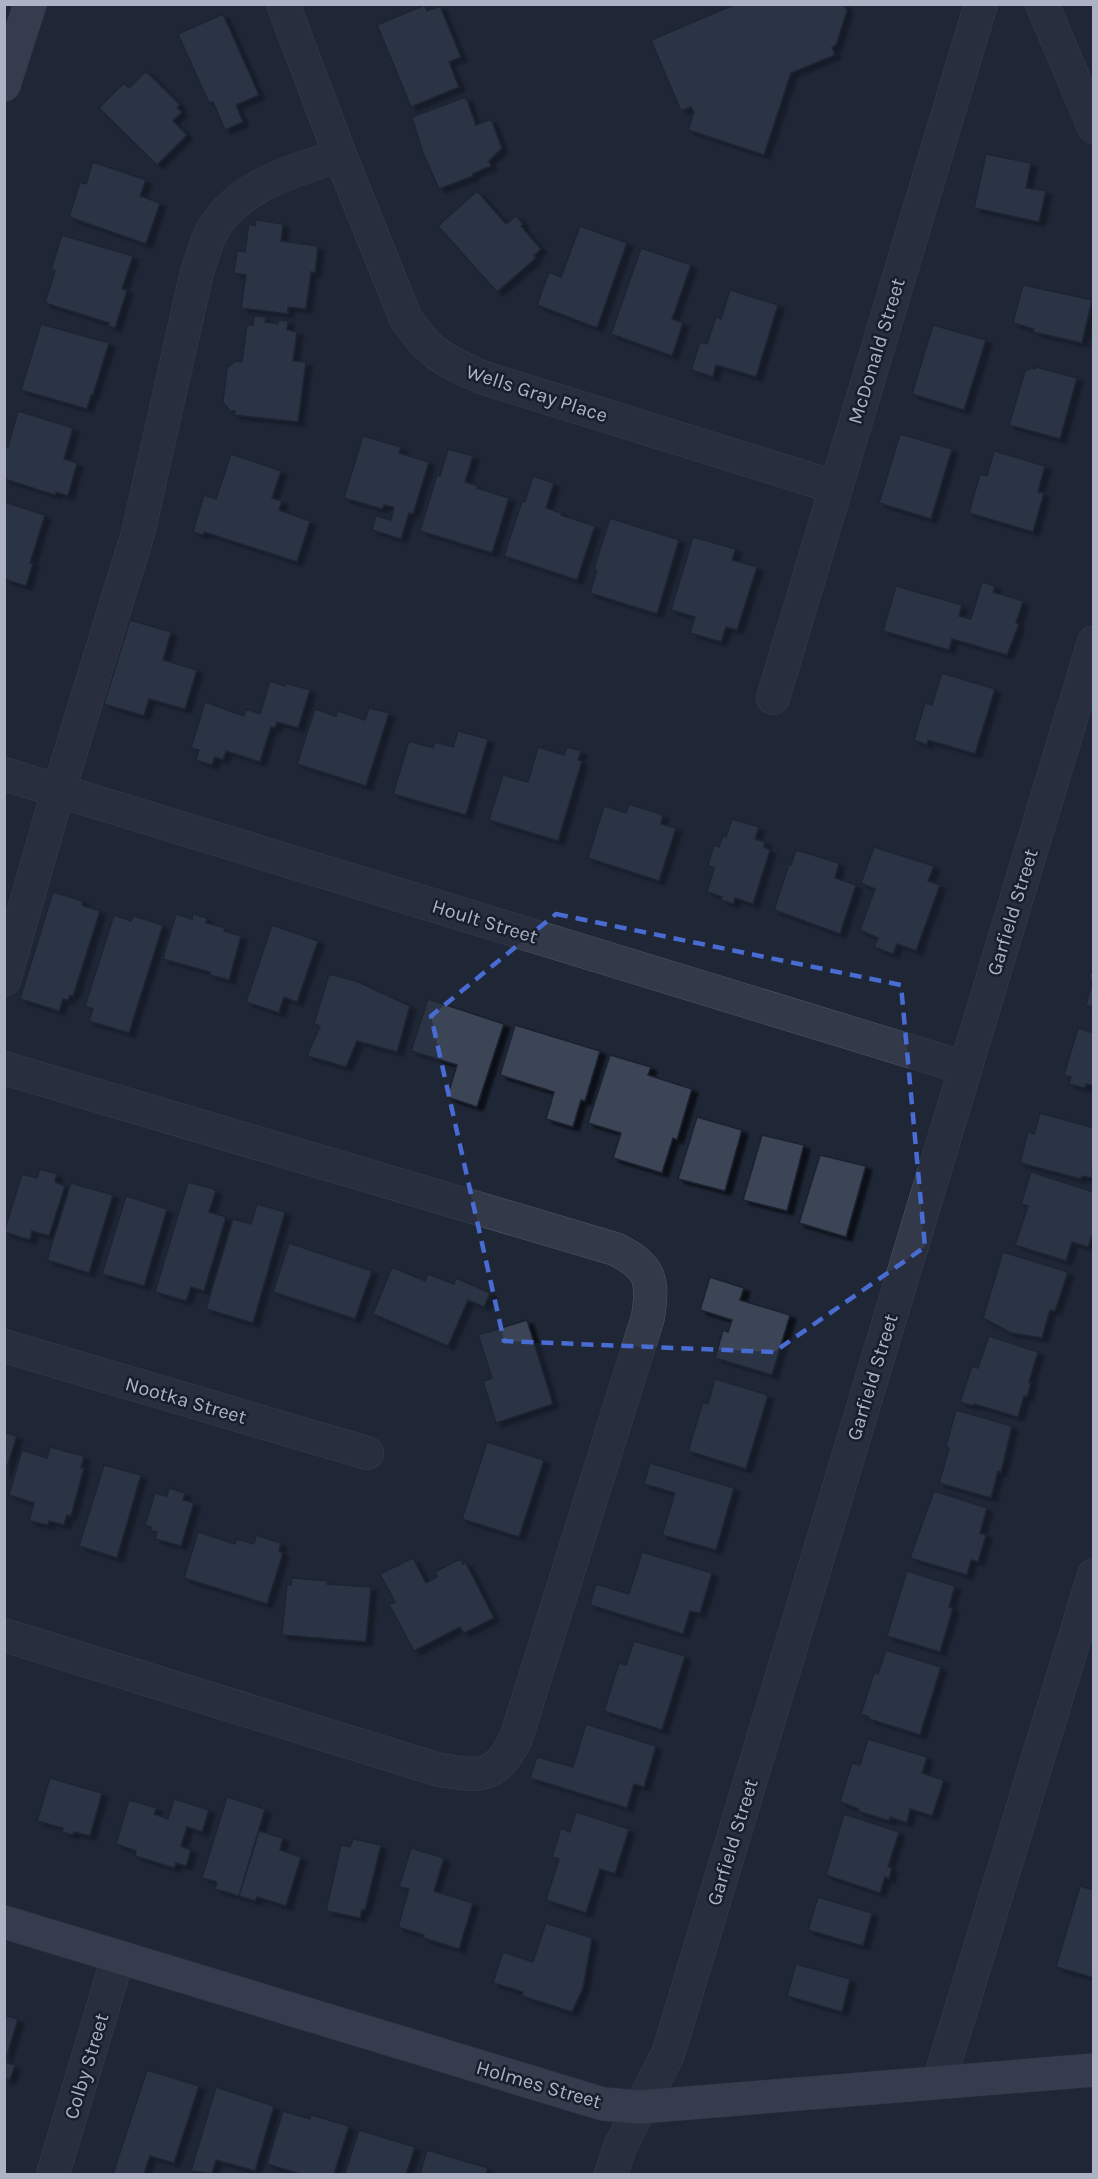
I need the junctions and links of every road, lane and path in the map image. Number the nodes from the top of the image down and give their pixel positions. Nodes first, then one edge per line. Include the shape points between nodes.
1 (30, 4) edge
2 (283, 4) edge
3 (981, 4) edge
4 (1042, 4) edge
5 (4, 85) edge
6 (1094, 127) edge
7 (340, 155) junction
8 (835, 487) junction
9 (1094, 642) edge
10 (773, 698) dead end
11 (4, 774) edge
12 (59, 791) junction
13 (4, 980) edge
14 (4, 1068) edge
15 (965, 1068) junction
16 (4, 1346) edge
17 (367, 1453) dead end
18 (1094, 1575) edge
19 (4, 1635) edge
20 (4, 1922) edge
21 (118, 1957) junction
22 (1094, 2070) edge
23 (939, 2082) junction
24 (640, 2108) junction
25 (54, 2175) edge
26 (611, 2175) edge

1 - 5 main road
2 - 7 street, Wells Gray Place
3 - 8 street, McDonald Street
4 - 6 street
7 - 8 street, Wells Gray Place via 406,319 422,342 445,361 492,380
7 - 12 street via 259,185 232,206 212,231 197,272 138,532
8 - 10 street, McDonald Street
9 - 15 street, Garfield Street
11 - 12 street, Hoult Street
12 - 13 street
12 - 15 street, Hoult Street
14 - 19 street via 615,1249 643,1269 650,1282 651,1297 516,1738 508,1756 497,1767 482,1773 460,1774 436,1769
15 - 24 street, Garfield Street via 668,2054
16 - 17 street, Nootka Street
18 - 23 street
20 - 21 main road, Holmes Street
21 - 24 main road, Holmes Street via 603,2104
21 - 25 street, Colby Street
22 - 23 main road, Holmes Street
23 - 24 main road, Holmes Street
24 - 26 street, Garfield Street

